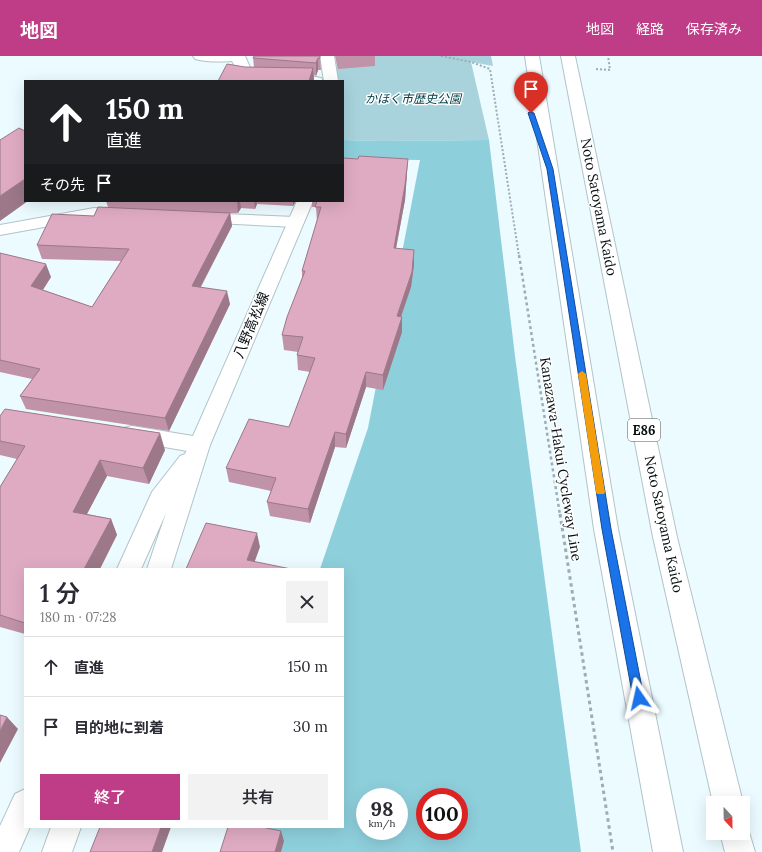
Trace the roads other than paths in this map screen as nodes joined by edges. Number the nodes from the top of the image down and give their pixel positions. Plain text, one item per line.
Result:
1 (200, 56) edge
2 (237, 56) edge
3 (327, 56) edge
4 (517, 56) edge
5 (532, 56) edge
6 (568, 56) edge
7 (302, 80) edge
8 (331, 80) edge
9 (550, 169) junction
10 (305, 202) edge
11 (140, 215) edge
12 (187, 217) edge
13 (295, 222) junction
14 (0, 230) edge
15 (115, 432) edge
16 (199, 447) junction
17 (129, 568) edge
18 (159, 568) edge
19 (726, 796) edge
20 (24, 806) edge
21 (66, 828) edge
22 (737, 840) edge
23 (4, 852) edge
24 (57, 852) edge
25 (668, 852) edge
26 (740, 852) edge

1 - 2 main road
2 - 7 main road
3 - 8 main road
4 - 9 main road
5 - 9 main road
6 - 19 main road, Noto Satoyama Kaido / E86
9 - 25 main road
10 - 13 main road, 八野高松線
11 - 14 main road
12 - 13 main road
13 - 16 main road, 八野高松線
15 - 16 main road
16 - 17 main road, 八野高松線
16 - 18 main road, 八野高松線
20 - 23 main road
21 - 24 main road
22 - 26 main road

